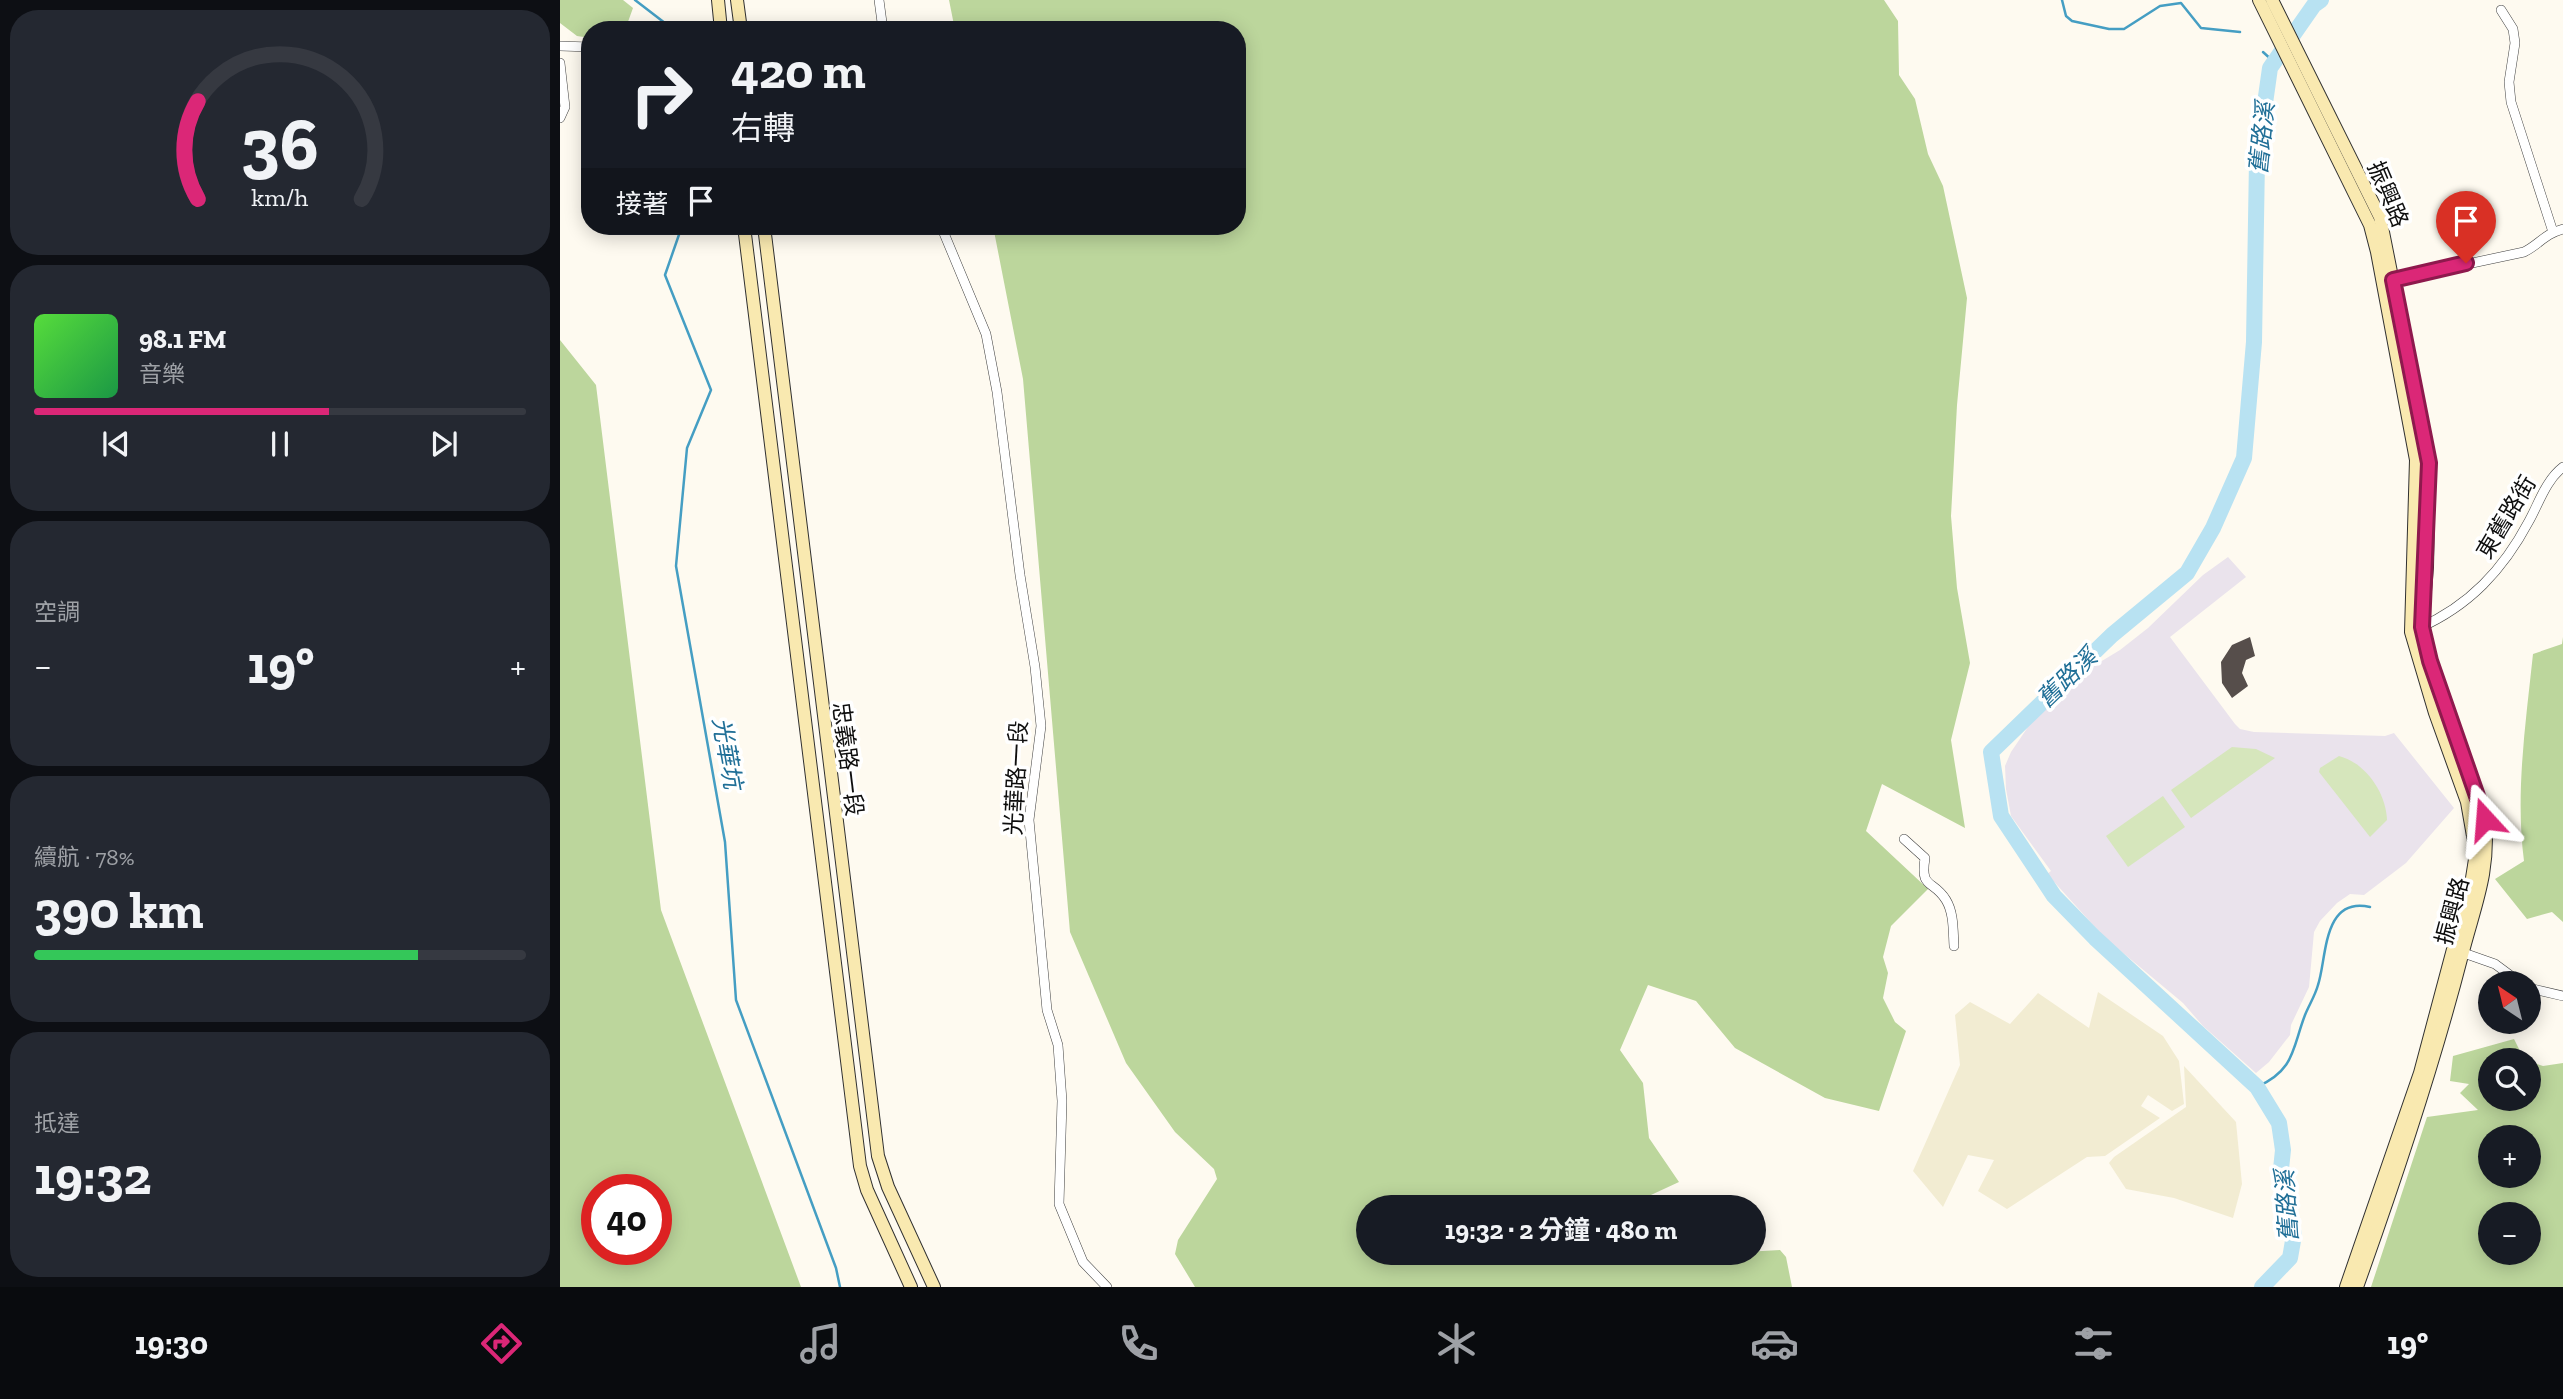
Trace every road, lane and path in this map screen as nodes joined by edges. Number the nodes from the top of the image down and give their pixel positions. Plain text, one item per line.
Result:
1 (718, 0) edge
2 (737, 0) edge
3 (879, 0) edge
4 (2259, 0) edge
5 (2272, 0) edge
6 (2501, 10) dead end
7 (720, 21) edge
8 (740, 21) edge
9 (882, 21) edge
10 (2281, 31) junction
11 (560, 46) edge
12 (581, 47) edge
13 (560, 63) edge
14 (560, 118) edge
15 (2558, 230) edge
16 (745, 235) edge
17 (765, 235) edge
18 (945, 235) edge
19 (2388, 281) junction
20 (785, 365) junction
21 (756, 368) junction
22 (2563, 467) edge
23 (2416, 629) junction
24 (824, 697) junction
25 (797, 700) junction
26 (1904, 839) dead end
27 (1954, 946) dead end
28 (2458, 951) junction
29 (2504, 971) edge
30 (2541, 991) edge
31 (2563, 996) edge
32 (911, 1287) edge
33 (934, 1287) edge
34 (1107, 1287) edge
35 (2346, 1287) edge
36 (2357, 1287) edge

1 - 7 main road
2 - 8 main road
3 - 9 street
4 - 10 main road
5 - 10 main road
6 - 15 street
10 - 19 main road, 振興路
10 - 19 main road, 振興路
11 - 12 street
13 - 14 street
15 - 19 street
16 - 21 main road, 忠義路一段
17 - 20 main road, 忠義路一段
18 - 34 street, 光華路一段
19 - 23 main road, 振興路
20 - 21 main road
20 - 24 main road, 忠義路一段
21 - 25 main road, 忠義路一段
22 - 23 street, 東舊路街
23 - 28 main road, 振興路
24 - 25 main road
24 - 33 main road, 忠義路一段
25 - 32 main road, 忠義路一段
26 - 27 street
28 - 29 street
28 - 35 main road, 振興路
28 - 36 main road, 振興路
30 - 31 street

